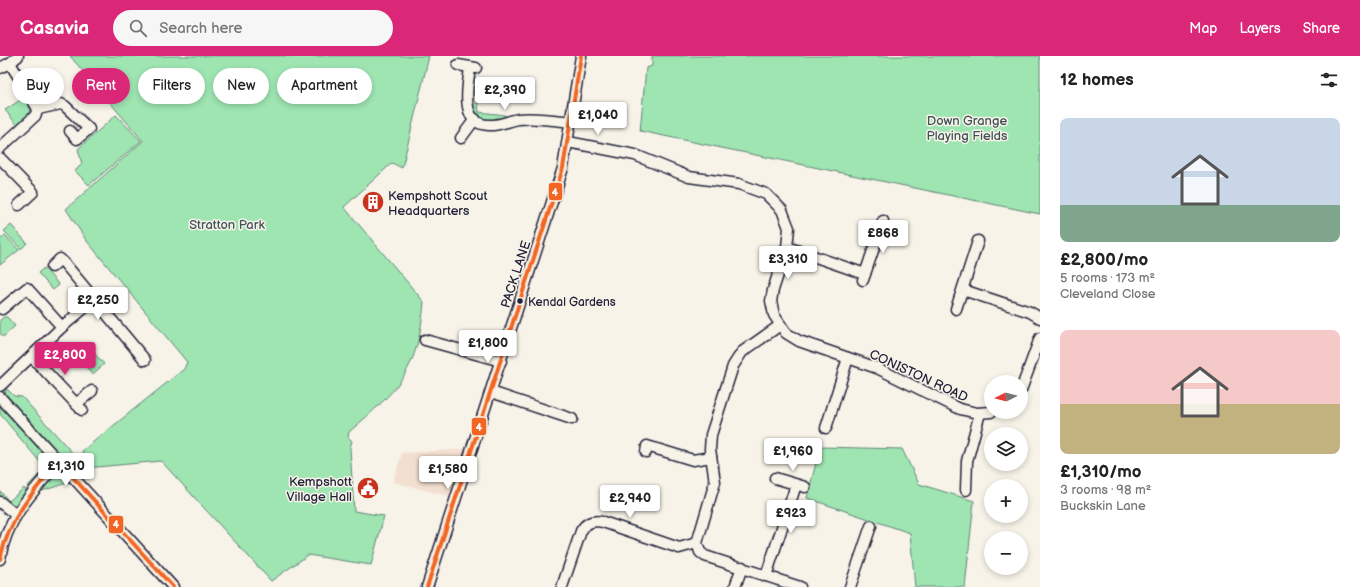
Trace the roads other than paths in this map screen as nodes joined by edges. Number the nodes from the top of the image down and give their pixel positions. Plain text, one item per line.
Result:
1 (18, 56) edge
2 (581, 56) edge
3 (10, 63) junction
4 (458, 65) dead end
5 (0, 68) edge
6 (38, 109) junction
7 (475, 119) junction
8 (571, 122) junction
9 (70, 131) dead end
10 (461, 138) dead end
11 (568, 142) junction
12 (0, 148) edge
13 (0, 158) edge
14 (19, 205) dead end
15 (883, 221) dead end
16 (787, 247) junction
17 (978, 248) dead end
18 (52, 267) dead end
19 (962, 290) junction
20 (95, 299) junction
21 (2, 309) dead end
22 (956, 309) dead end
23 (1040, 318) edge
24 (779, 326) junction
25 (62, 327) junction
26 (1040, 338) edge
27 (425, 340) dead end
28 (32, 357) junction
29 (848, 358) junction
30 (145, 360) dead end
31 (501, 361) junction
32 (1026, 375) edge
33 (0, 386) edge
34 (92, 391) dead end
35 (491, 392) junction
36 (0, 397) edge
37 (984, 413) edge
38 (980, 414) junction
39 (572, 419) dead end
40 (825, 428) dead end
41 (646, 452) dead end
42 (711, 457) junction
43 (59, 462) junction
44 (775, 478) dead end
45 (969, 485) dead end
46 (0, 502) edge
47 (16, 515) junction
48 (871, 526) dead end
49 (697, 543) junction
50 (0, 559) edge
51 (742, 568) junction
52 (766, 576) junction
53 (173, 587) edge
54 (427, 587) edge
55 (562, 587) edge
56 (735, 587) edge
57 (800, 587) edge
58 (850, 587) edge

1 - 3 street
2 - 8 street, PACK LANE
3 - 5 street
3 - 6 street
4 - 7 street
6 - 9 street
6 - 12 street
7 - 8 street
7 - 10 street
8 - 11 street, PACK LANE
11 - 16 street
11 - 31 street, PACK LANE
13 - 14 street
15 - 16 street
16 - 24 street
17 - 19 street
18 - 20 street
19 - 22 street
19 - 23 street
20 - 25 street
20 - 30 street
21 - 25 street
24 - 29 street, CONISTON ROAD
24 - 42 street
25 - 28 street
26 - 32 street
27 - 31 street
28 - 33 street
28 - 34 street
29 - 38 street, CONISTON ROAD
29 - 40 street
31 - 35 street, PACK LANE
35 - 39 street
35 - 54 street, PACK LANE
36 - 43 street
37 - 38 street, CONISTON ROAD
38 - 45 street, CONISTON ROAD
41 - 42 street
42 - 49 street
43 - 47 street
43 - 53 street
44 - 52 street
46 - 47 street
47 - 50 street
48 - 58 street
49 - 51 street
49 - 55 street
51 - 52 street
51 - 56 street
52 - 57 street

